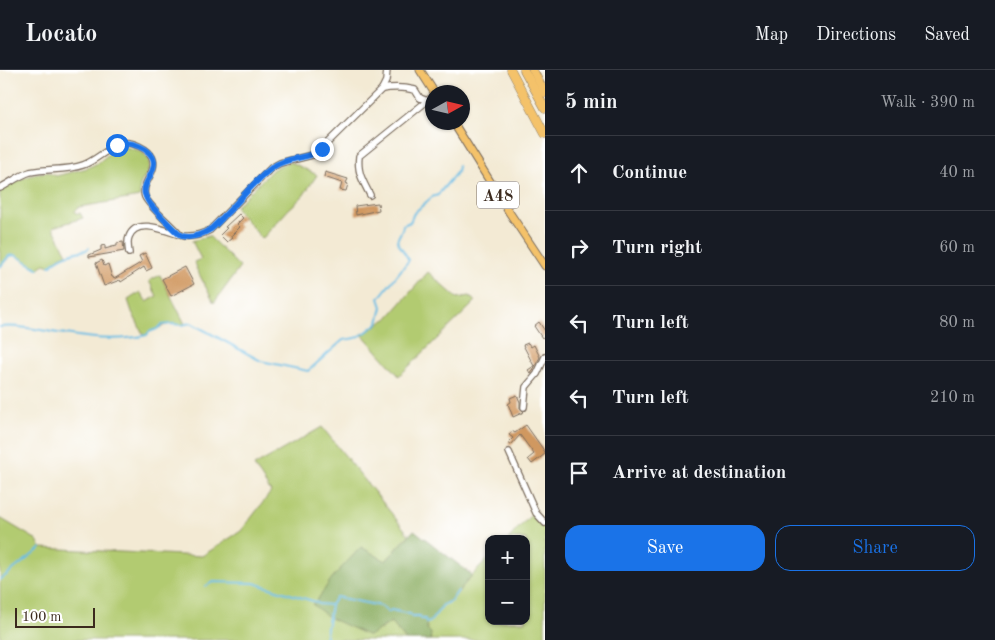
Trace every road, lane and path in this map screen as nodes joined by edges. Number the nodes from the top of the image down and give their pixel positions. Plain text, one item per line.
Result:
1 (387, 70) edge
2 (420, 70) edge
3 (510, 70) edge
4 (524, 70) edge
5 (533, 70) edge
6 (430, 85) edge
7 (382, 89) junction
8 (545, 93) edge
9 (425, 98) edge
10 (425, 103) edge
11 (545, 108) edge
12 (458, 130) edge
13 (545, 134) edge
14 (0, 188) edge
15 (370, 195) dead end
16 (180, 235) junction
17 (128, 252) dead end
18 (545, 266) edge
19 (545, 356) edge
20 (524, 407) dead end
21 (509, 452) dead end
22 (545, 523) edge

1 - 7 lane
2 - 6 main road
3 - 13 highway
4 - 11 highway
5 - 8 highway
7 - 9 lane
7 - 16 lane
10 - 15 lane
12 - 18 main road, A48
14 - 16 lane
16 - 17 lane
19 - 20 lane
21 - 22 lane

